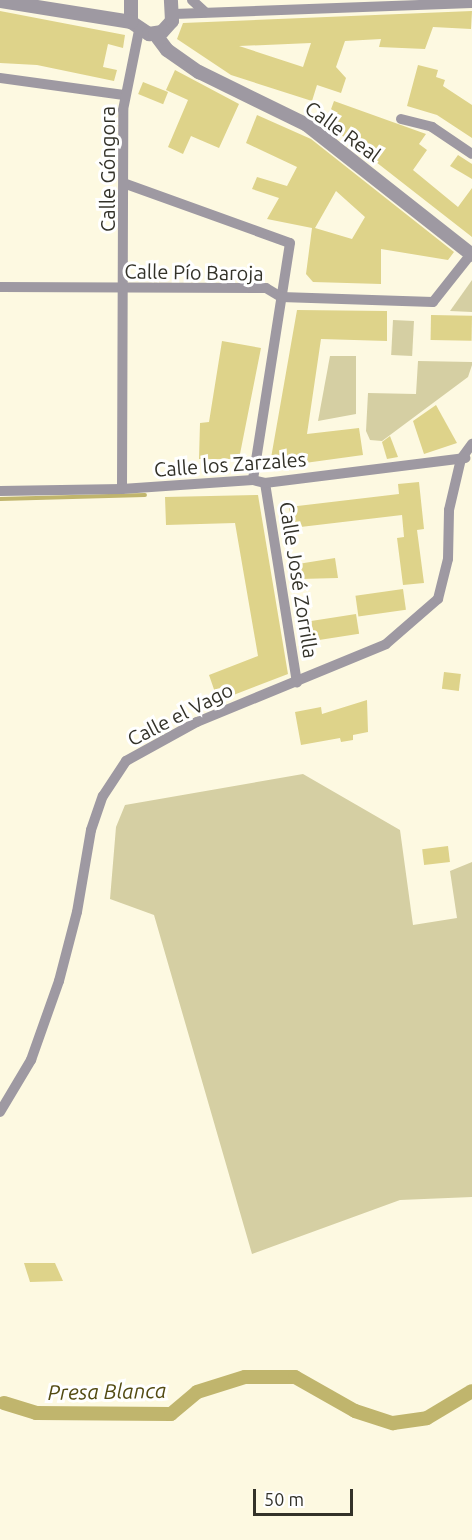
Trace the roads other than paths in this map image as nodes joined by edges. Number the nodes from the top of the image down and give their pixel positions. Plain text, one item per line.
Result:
1 (131, 0) edge
2 (192, 0) edge
3 (0, 1) edge
4 (472, 3) edge
5 (172, 7) edge
6 (205, 12) junction
7 (135, 26) junction
8 (155, 34) junction
9 (0, 78) edge
10 (124, 95) junction
11 (401, 119) dead end
12 (472, 154) edge
13 (126, 184) junction
14 (472, 254) edge
15 (0, 287) edge
16 (124, 288) junction
17 (281, 297) junction
18 (472, 444) edge
19 (466, 457) edge
20 (252, 480) junction
21 (265, 483) junction
22 (122, 489) junction
23 (0, 491) edge
24 (297, 682) junction
25 (0, 1112) edge

1 - 7 street
2 - 6 street
3 - 7 street
4 - 6 street
5 - 6 street
5 - 8 street
7 - 8 street
7 - 10 street, Calle Góngora
8 - 14 street, Calle Real
9 - 10 street
10 - 13 street, Calle Góngora
11 - 12 street
13 - 16 street, Calle Góngora
13 - 17 street
14 - 17 street, Calle Pío Baroja
15 - 16 street, Calle Pío Baroja
16 - 17 street, Calle Pío Baroja
16 - 22 street, Calle Góngora
17 - 20 street
18 - 19 street, Calle el Vago
19 - 21 street, Calle los Zarzales
19 - 24 street, Calle el Vago
20 - 21 street, Calle los Zarzales
20 - 22 street, Calle los Zarzales
21 - 24 street, Calle José Zorrilla
22 - 23 street, Calle los Zarzales
24 - 25 street, Calle el Vago

